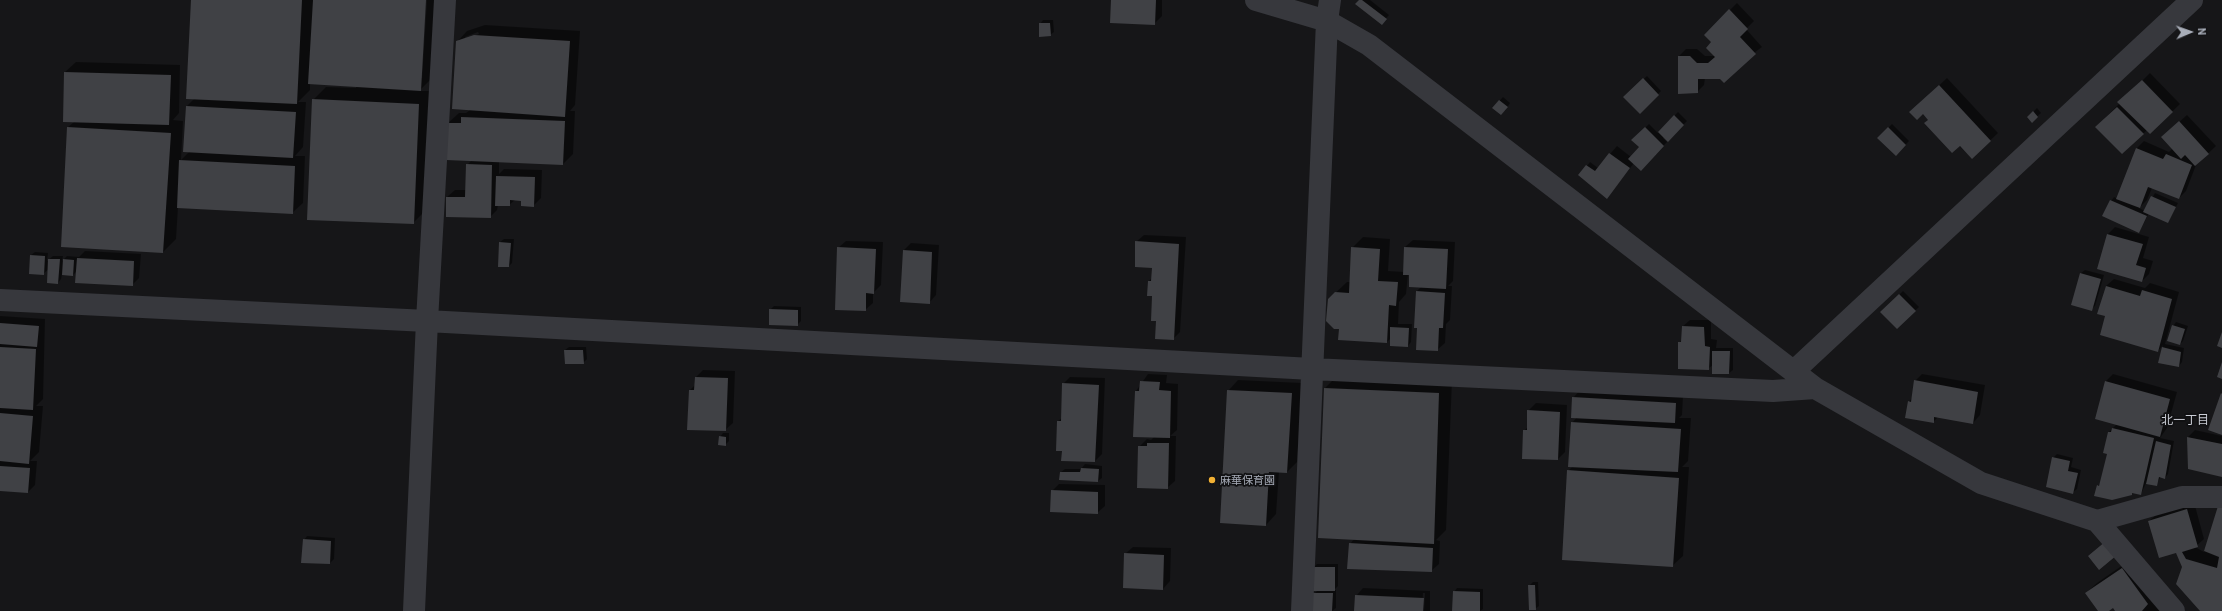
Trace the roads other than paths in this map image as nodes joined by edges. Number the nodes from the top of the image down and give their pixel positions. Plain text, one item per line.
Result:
1 (445, 0) edge
2 (1256, 0) edge
3 (1330, 0) edge
4 (2192, 0) edge
5 (1327, 21) junction
6 (0, 300) edge
7 (427, 321) junction
8 (1312, 369) junction
9 (1794, 371) junction
10 (1815, 388) junction
11 (2222, 497) edge
12 (2097, 521) junction
13 (414, 611) edge
14 (1302, 611) edge
15 (2174, 611) edge

1 - 7 street
2 - 5 street
3 - 5 street
4 - 9 street
5 - 8 street
5 - 9 street
6 - 7 street
7 - 8 street
7 - 13 street
8 - 10 street
8 - 14 street
9 - 10 street
10 - 12 street
11 - 12 street
12 - 15 street

